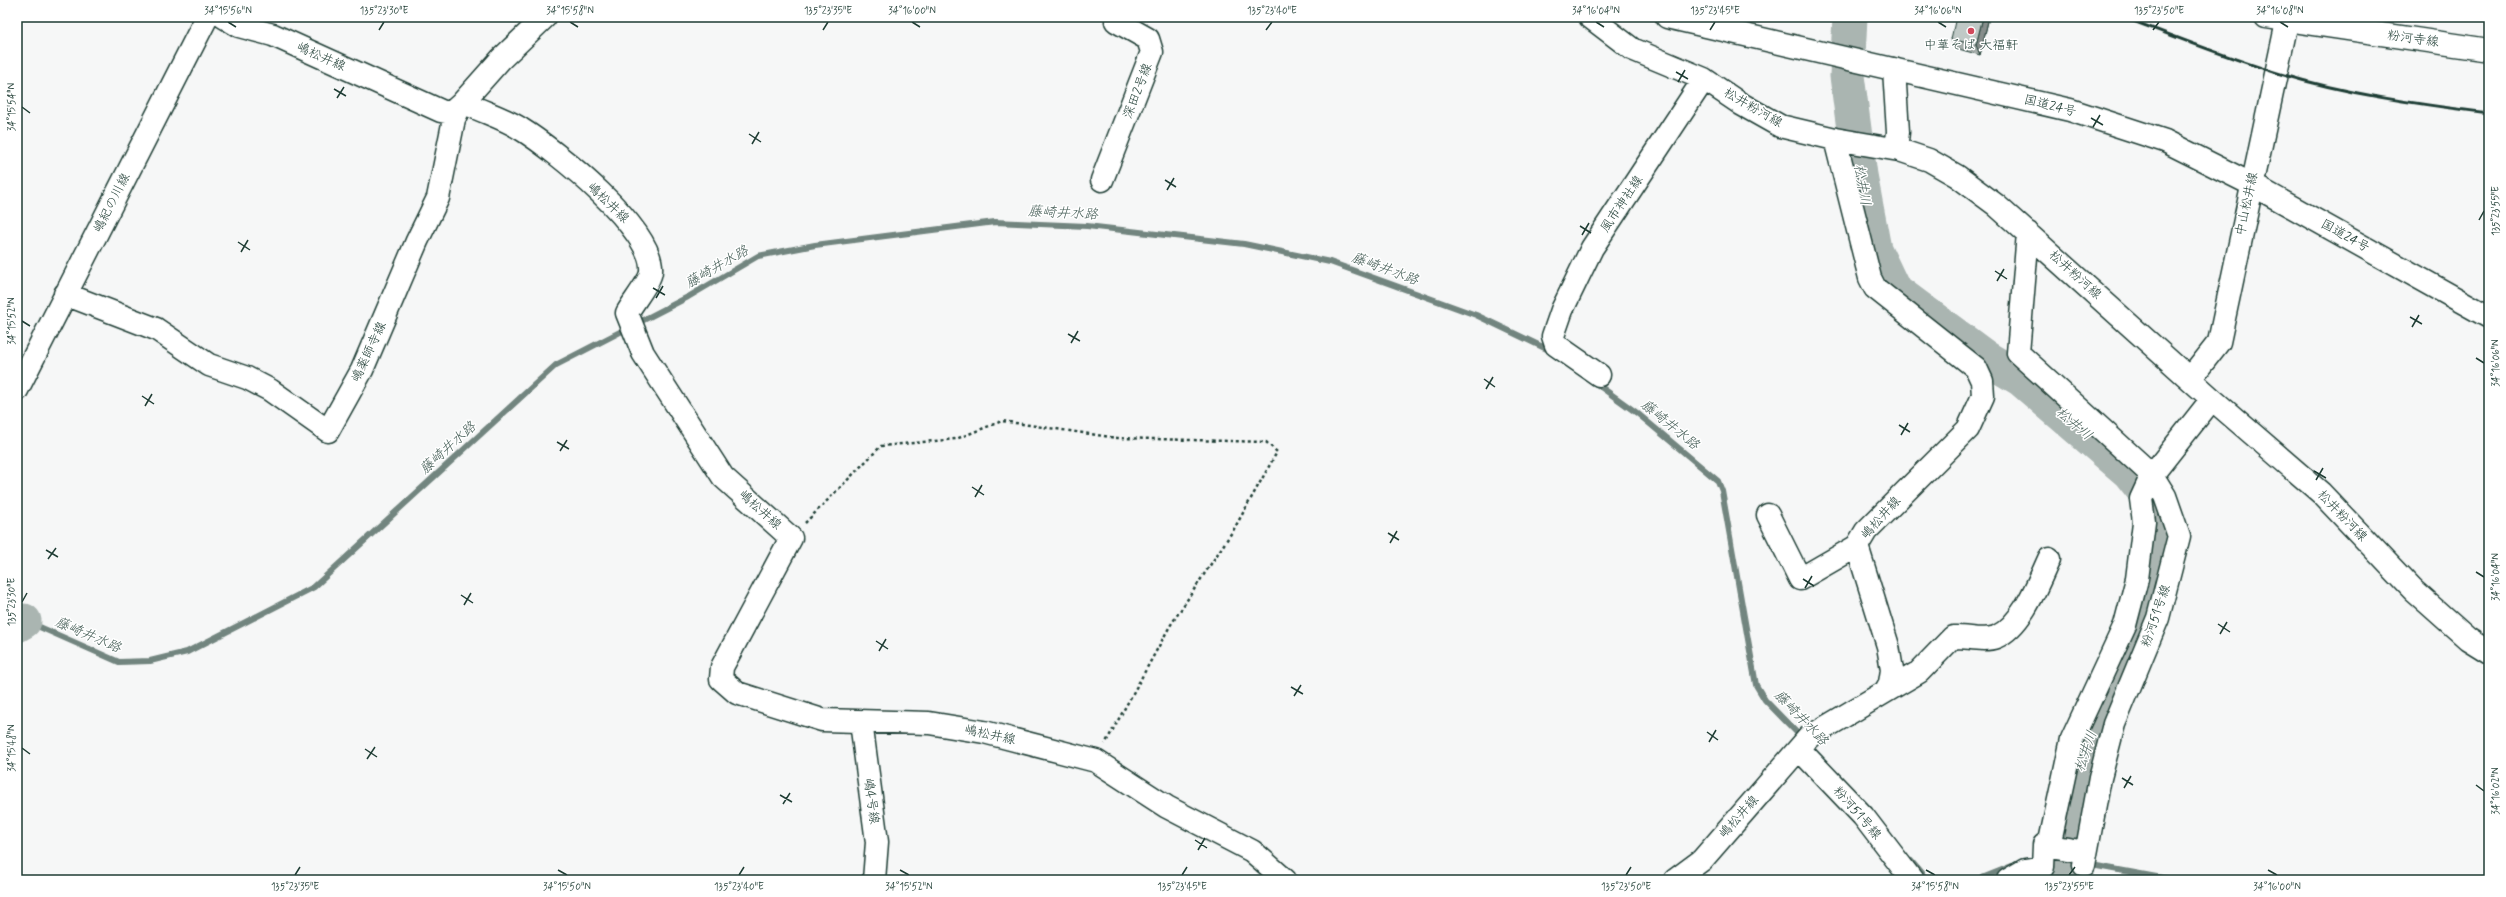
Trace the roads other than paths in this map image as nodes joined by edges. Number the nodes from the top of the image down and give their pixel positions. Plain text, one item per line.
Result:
1 (207, 17) edge
2 (224, 17) edge
3 (546, 17) edge
4 (1117, 17) edge
5 (1590, 17) edge
6 (1666, 17) edge
7 (2266, 17) edge
8 (2300, 21) edge
9 (2489, 50) edge
10 (1888, 68) junction
11 (1704, 79) junction
12 (461, 104) junction
13 (1839, 140) junction
14 (1892, 148) junction
15 (1102, 180) dead end
16 (2251, 184) junction
17 (2028, 233) junction
18 (66, 294) junction
19 (2489, 317) edge
20 (1599, 375) dead end
21 (2190, 379) junction
22 (17, 390) edge
23 (2212, 399) junction
24 (2151, 477) junction
25 (1768, 515) dead end
26 (1857, 546) junction
27 (2049, 559) dead end
28 (2489, 652) edge
29 (1885, 692) junction
30 (860, 722) junction
31 (1803, 744) junction
32 (2047, 846) junction
33 (874, 880) edge
34 (1285, 880) edge
35 (1675, 880) edge
36 (1912, 880) edge
37 (2008, 880) edge

1 - 18 main road, 嶋紀の川線
2 - 12 main road, 嶋松井線
3 - 12 main road, 嶋薬師寺線
4 - 15 main road, 深田2号線
5 - 11 main road, 松井粉河線
6 - 10 main road, 国道24号
7 - 8 main road, 粉河寺線
8 - 9 main road, 粉河寺線
8 - 16 main road, 中山松井線
10 - 14 main road
10 - 16 main road, 国道24号
11 - 13 main road, 松井粉河線
11 - 20 main road, 風市神社線
12 - 18 main road, 嶋薬師寺線
12 - 30 main road, 嶋松井線
13 - 14 main road, 松井粉河線
13 - 26 main road, 嶋松井線
14 - 17 main road, 松井粉河線
16 - 19 main road, 国道24号
16 - 21 main road, 中山松井線
17 - 21 main road, 松井粉河線
17 - 24 main road, 粉河51号線
18 - 22 main road, 嶋紀の川線
21 - 23 main road, 松井粉河線
23 - 24 main road
23 - 28 main road, 松井粉河線
24 - 32 main road
24 - 32 main road, 粉河51号線
25 - 26 main road
26 - 29 main road, 嶋松井線
27 - 29 main road
29 - 31 main road, 嶋松井線
30 - 33 main road, 嶋4号線
30 - 34 main road, 嶋松井線
31 - 35 main road, 嶋松井線
31 - 36 main road, 粉河51号線
32 - 37 main road

